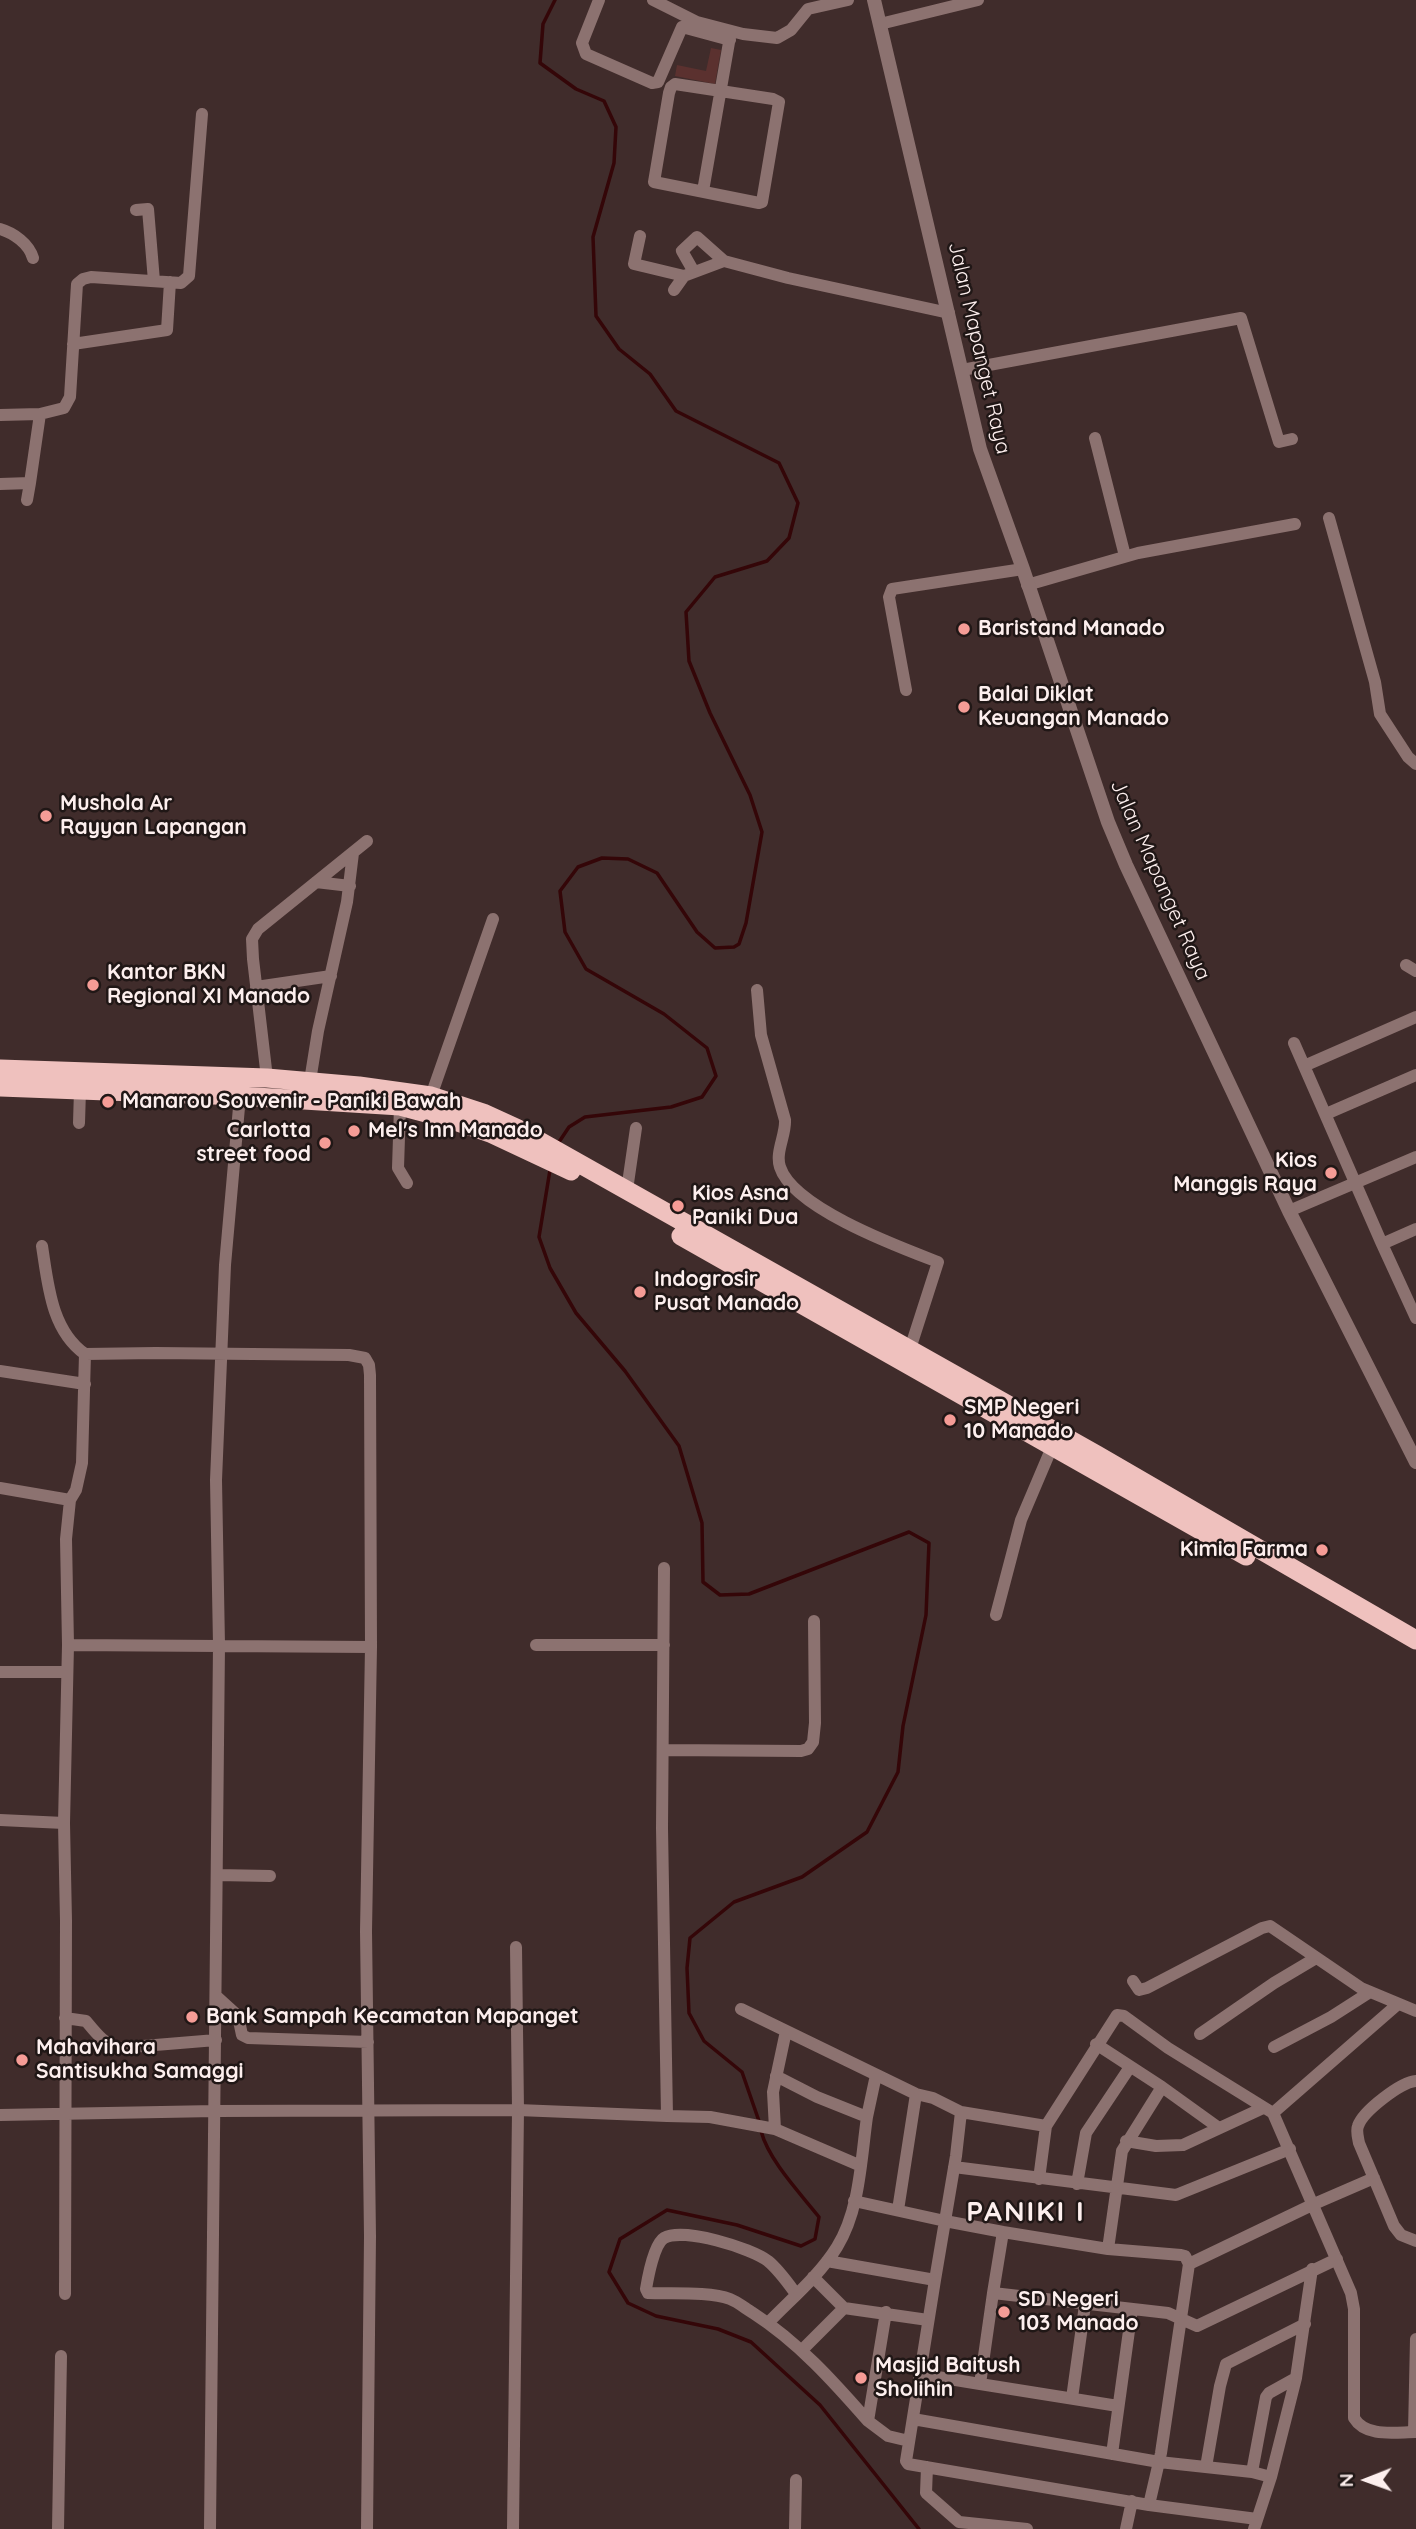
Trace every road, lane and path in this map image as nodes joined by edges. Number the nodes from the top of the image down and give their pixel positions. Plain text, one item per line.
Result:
1 (599, 0) edge
2 (653, 0) edge
3 (848, 0) edge
4 (874, 0) edge
5 (978, 0) edge
6 (684, 22) junction
7 (880, 24) junction
8 (731, 35) junction
9 (720, 91) junction
10 (202, 114) dead end
11 (703, 191) junction
12 (136, 210) dead end
13 (0, 229) edge
14 (640, 236) dead end
15 (33, 258) dead end
16 (724, 261) junction
17 (689, 274) junction
18 (154, 281) junction
19 (170, 282) junction
20 (674, 290) dead end
21 (949, 313) junction
22 (73, 344) junction
23 (962, 370) junction
24 (0, 415) edge
25 (40, 415) junction
26 (1095, 438) dead end
27 (1292, 439) dead end
28 (30, 483) junction
29 (0, 484) edge
30 (27, 500) dead end
31 (1329, 518) dead end
32 (1295, 524) dead end
33 (1125, 556) junction
34 (1023, 569) junction
35 (1027, 585) junction
36 (906, 690) dead end
37 (1416, 764) edge
38 (367, 841) dead end
39 (353, 853) junction
40 (316, 882) junction
41 (350, 886) junction
42 (494, 919) dead end
43 (331, 976) junction
44 (256, 986) junction
45 (757, 990) dead end
46 (1416, 1017) edge
47 (1294, 1043) dead end
48 (1304, 1066) junction
49 (0, 1069) edge
50 (1416, 1075) edge
51 (267, 1078) junction
52 (310, 1081) junction
53 (0, 1087) edge
54 (80, 1090) junction
55 (240, 1096) junction
56 (432, 1096) junction
57 (400, 1106) junction
58 (1326, 1114) junction
59 (79, 1123) dead end
60 (636, 1129) dead end
61 (514, 1137) junction
62 (1416, 1157) edge
63 (568, 1163) junction
64 (407, 1182) dead end
65 (1356, 1183) junction
66 (627, 1190) junction
67 (1289, 1211) junction
68 (1416, 1229) edge
69 (1382, 1244) junction
70 (42, 1246) dead end
71 (732, 1258) junction
72 (1416, 1318) edge
73 (911, 1349) junction
74 (85, 1354) junction
75 (222, 1355) junction
76 (0, 1371) edge
77 (85, 1384) junction
78 (1052, 1447) junction
79 (1416, 1461) edge
80 (0, 1488) edge
81 (70, 1500) junction
82 (664, 1568) dead end
83 (996, 1615) dead end
84 (814, 1620) dead end
85 (1416, 1640) edge
86 (68, 1645) junction
87 (219, 1645) junction
88 (536, 1645) dead end
89 (664, 1645) junction
90 (371, 1647) junction
91 (1416, 1655) edge
92 (0, 1672) edge
93 (66, 1672) junction
94 (664, 1750) junction
95 (0, 1820) edge
96 (64, 1824) junction
97 (216, 1875) junction
98 (270, 1876) dead end
99 (516, 1947) dead end
100 (1316, 1958) junction
101 (1133, 1981) dead end
102 (1370, 1992) junction
103 (216, 1996) junction
104 (1398, 2004) junction
105 (741, 2009) dead end
106 (1416, 2011) edge
107 (65, 2018) junction
108 (786, 2031) junction
109 (1200, 2034) dead end
110 (216, 2040) junction
111 (368, 2042) junction
112 (1096, 2044) junction
113 (1274, 2047) dead end
114 (1130, 2067) junction
115 (876, 2075) junction
116 (776, 2076) junction
117 (1416, 2081) edge
118 (1163, 2087) junction
119 (916, 2094) junction
120 (519, 2110) junction
121 (215, 2111) junction
122 (1268, 2111) junction
123 (369, 2112) junction
124 (961, 2112) junction
125 (0, 2115) edge
126 (64, 2115) junction
127 (667, 2116) junction
128 (867, 2117) junction
129 (1046, 2126) junction
130 (1219, 2128) junction
131 (775, 2129) junction
132 (1126, 2141) junction
133 (1290, 2149) junction
134 (861, 2166) junction
135 (954, 2168) junction
136 (1374, 2178) junction
137 (1039, 2179) junction
138 (1077, 2184) junction
139 (1116, 2188) junction
140 (854, 2201) junction
141 (1314, 2204) junction
142 (898, 2210) junction
143 (945, 2221) junction
144 (1003, 2232) junction
145 (1416, 2241) edge
146 (1108, 2249) junction
147 (1337, 2259) junction
148 (827, 2260) junction
149 (1189, 2264) junction
150 (1312, 2269) junction
151 (813, 2277) junction
152 (935, 2280) junction
153 (993, 2293) junction
154 (65, 2294) dead end
155 (796, 2294) junction
156 (1085, 2305) junction
157 (844, 2308) junction
158 (1132, 2309) junction
159 (886, 2312) junction
160 (1181, 2317) junction
161 (929, 2320) junction
162 (768, 2323) junction
163 (1305, 2324) junction
164 (1416, 2339) edge
165 (802, 2350) junction
166 (61, 2356) dead end
167 (919, 2374) junction
168 (1296, 2378) junction
169 (980, 2384) junction
170 (1072, 2398) junction
171 (1118, 2406) junction
172 (913, 2419) junction
173 (868, 2421) junction
174 (1415, 2432) edge
175 (909, 2441) junction
176 (1112, 2454) junction
177 (1159, 2462) junction
178 (927, 2467) junction
179 (1206, 2467) junction
180 (1252, 2472) junction
181 (1271, 2477) junction
182 (796, 2480) dead end
183 (1132, 2501) junction
184 (1149, 2505) junction
185 (1255, 2524) edge
186 (58, 2529) edge
187 (210, 2529) edge
188 (367, 2529) edge
189 (513, 2529) edge
190 (795, 2529) edge
191 (1027, 2529) edge
192 (1126, 2529) edge

1 - 6 street
2 - 6 street
3 - 8 street
4 - 7 street, Jalan Mapanget Raya
5 - 7 street
6 - 8 street
7 - 21 street, Jalan Mapanget Raya
8 - 9 street
9 - 11 street
9 - 11 street
9 - 11 street
10 - 19 street
12 - 18 street
13 - 15 street
14 - 17 street
16 - 17 street
16 - 17 street
16 - 21 street
17 - 20 street
18 - 19 street
18 - 22 street
19 - 22 street
21 - 23 street, Jalan Mapanget Raya
22 - 25 street
23 - 27 street
23 - 34 street, Jalan Mapanget Raya
24 - 25 street
25 - 28 street
26 - 33 street
28 - 29 street
28 - 30 street
31 - 37 street
32 - 33 street
33 - 35 street
34 - 35 street, Jalan Mapanget Raya
34 - 36 street
35 - 67 street, Jalan Mapanget Raya
38 - 39 street
39 - 40 street
39 - 41 street
40 - 41 street
40 - 44 street
41 - 43 street
42 - 56 street
43 - 44 street
43 - 52 street
44 - 51 street
45 - 73 street
46 - 48 street
47 - 48 street
48 - 58 street
49 - 51 highway
50 - 58 street
51 - 52 highway
52 - 56 highway
53 - 54 highway
54 - 55 highway
54 - 59 street
55 - 57 highway
55 - 75 street
56 - 61 highway
57 - 61 highway
57 - 64 street
58 - 65 street
60 - 66 street
61 - 63 highway
62 - 65 street
63 - 66 highway
63 - 71 highway
65 - 67 street
65 - 69 street
66 - 71 highway
67 - 79 street, Jalan Mapanget Raya
68 - 69 street
69 - 72 street
70 - 74 street
71 - 73 highway
71 - 78 highway
73 - 85 highway
74 - 75 street
74 - 77 street
75 - 87 street
75 - 90 street
76 - 77 street
77 - 81 street
78 - 83 street
78 - 91 highway
80 - 81 street
81 - 86 street
82 - 89 street
84 - 94 street
86 - 87 street
86 - 93 street
87 - 90 street
87 - 97 street
88 - 89 street
89 - 94 street
90 - 111 street
92 - 93 street
93 - 96 street
94 - 127 street
95 - 96 street
96 - 107 street
97 - 98 street
97 - 103 street
99 - 120 street
100 - 101 street
100 - 102 street
100 - 109 street
102 - 104 street
102 - 113 street
103 - 110 street
103 - 111 street
104 - 106 street
104 - 122 street
105 - 108 street
107 - 110 street
107 - 126 street
108 - 115 street
108 - 116 street
110 - 121 street
111 - 123 street
112 - 114 street
112 - 122 street
112 - 129 street
114 - 118 street
114 - 138 street
115 - 119 street
115 - 128 street
116 - 128 street
116 - 131 street
117 - 136 street
118 - 130 street
118 - 132 street
119 - 124 street
119 - 142 street
120 - 123 street
120 - 127 street
120 - 189 street
121 - 123 street
121 - 126 street
121 - 187 street
122 - 130 street
122 - 133 street
123 - 188 street
124 - 129 street
124 - 135 street
125 - 126 street
126 - 154 street
127 - 131 street
128 - 134 street
129 - 137 street
130 - 132 street
131 - 134 street
132 - 139 street
133 - 139 street
133 - 141 street
134 - 140 street
135 - 137 street
135 - 143 street
136 - 141 street
136 - 145 street
137 - 138 street
138 - 139 street
139 - 146 street
140 - 142 street
140 - 148 street
141 - 147 street
141 - 149 street
142 - 143 street
143 - 144 street
143 - 152 street
144 - 146 street
144 - 153 street
146 - 149 street
147 - 150 street
147 - 174 street
148 - 151 street
148 - 152 street
149 - 160 street
150 - 160 street
150 - 163 street
151 - 155 street
151 - 157 street
152 - 161 street
153 - 156 street
153 - 169 street
155 - 162 street
155 - 162 street
156 - 158 street
156 - 170 street
157 - 159 street
157 - 165 street
158 - 160 street
158 - 171 street
159 - 161 street
159 - 173 street
160 - 177 street
161 - 167 street
162 - 165 street
163 - 168 street
163 - 179 street
164 - 174 street
165 - 173 street
166 - 186 street
167 - 169 street
167 - 172 street
168 - 180 street
168 - 181 street
169 - 170 street
170 - 171 street
171 - 176 street
172 - 175 street
172 - 176 street
173 - 175 street
175 - 178 street
176 - 177 street
177 - 179 street
177 - 184 street
178 - 183 street
178 - 191 street
179 - 180 street
180 - 181 street
181 - 185 street
182 - 190 street
183 - 184 street
183 - 192 street
184 - 185 street

